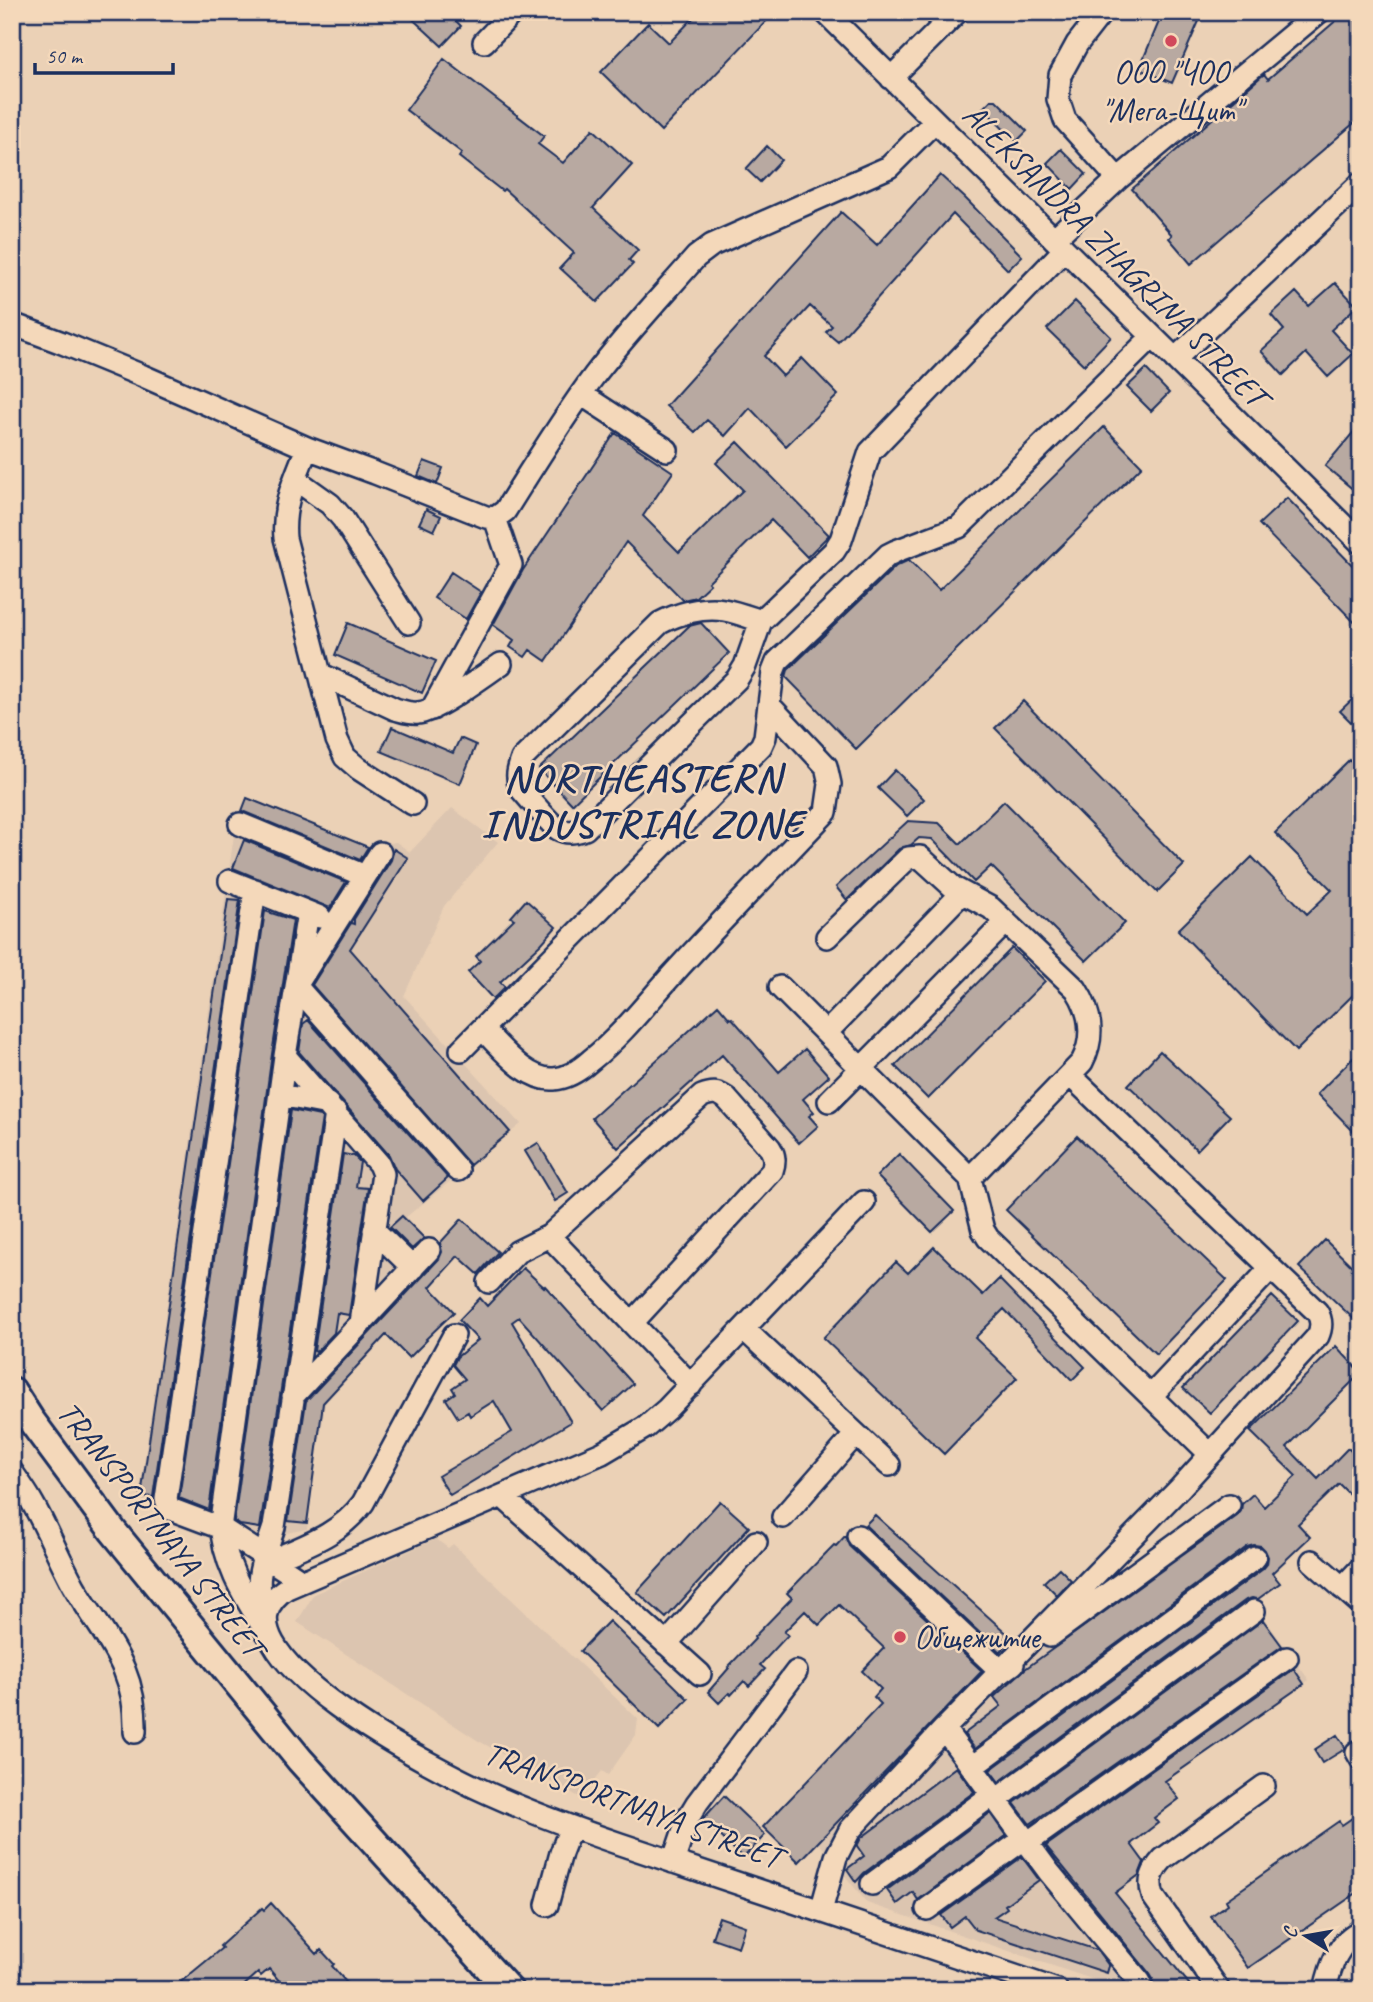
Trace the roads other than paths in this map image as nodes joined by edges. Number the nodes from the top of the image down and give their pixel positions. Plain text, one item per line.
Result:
1 (513, 12) edge
2 (825, 12) edge
3 (957, 12) edge
4 (1102, 12) edge
5 (1319, 12) edge
6 (484, 42) dead end
7 (891, 78) junction
8 (936, 121) junction
9 (1118, 178) junction
10 (1361, 183) edge
11 (1059, 244) junction
12 (12, 324) edge
13 (1152, 337) junction
14 (1175, 359) junction
15 (581, 394) junction
16 (307, 448) junction
17 (667, 450) dead end
18 (295, 480) junction
19 (495, 518) junction
20 (1361, 543) edge
21 (761, 621) junction
22 (409, 623) dead end
23 (501, 664) dead end
24 (320, 674) junction
25 (769, 705) junction
26 (432, 709) junction
27 (413, 804) dead end
28 (240, 824) dead end
29 (380, 853) dead end
30 (365, 876) junction
31 (230, 881) dead end
32 (255, 890) junction
33 (962, 893) junction
34 (307, 912) junction
35 (1006, 922) junction
36 (335, 924) junction
37 (827, 937) dead end
38 (296, 986) junction
39 (780, 987) dead end
40 (312, 1004) junction
41 (290, 1023) junction
42 (482, 1029) junction
43 (826, 1033) junction
44 (461, 1050) dead end
45 (285, 1056) junction
46 (861, 1068) junction
47 (1070, 1075) junction
48 (280, 1095) junction
49 (829, 1101) dead end
50 (332, 1108) junction
51 (458, 1170) dead end
52 (970, 1178) junction
53 (864, 1202) dead end
54 (374, 1230) junction
55 (549, 1236) junction
56 (429, 1250) dead end
57 (413, 1268) junction
58 (1271, 1268) junction
59 (489, 1282) dead end
60 (361, 1323) junction
61 (632, 1323) junction
62 (744, 1329) junction
63 (454, 1335) dead end
64 (691, 1385) junction
65 (12, 1391) edge
66 (293, 1396) junction
67 (1151, 1396) junction
68 (856, 1434) junction
69 (1210, 1454) junction
70 (889, 1465) dead end
71 (12, 1472) edge
72 (502, 1496) junction
73 (1229, 1505) dead end
74 (783, 1517) dead end
75 (221, 1528) junction
76 (858, 1536) dead end
77 (756, 1542) dead end
78 (267, 1558) junction
79 (1255, 1558) dead end
80 (1312, 1561) dead end
81 (1361, 1568) edge
82 (302, 1581) junction
83 (1342, 1588) junction
84 (1361, 1604) edge
85 (1254, 1611) dead end
86 (268, 1633) junction
87 (666, 1643) junction
88 (1287, 1658) dead end
89 (796, 1672) dead end
90 (1002, 1672) junction
91 (700, 1674) dead end
92 (944, 1729) junction
93 (135, 1732) dead end
94 (972, 1767) junction
95 (1264, 1786) dead end
96 (994, 1798) junction
97 (571, 1827) junction
98 (1026, 1841) junction
99 (673, 1862) junction
100 (872, 1884) dead end
101 (547, 1905) dead end
102 (927, 1909) dead end
103 (821, 1911) junction
104 (1361, 1931) edge
105 (1140, 1982) dead end
106 (509, 1990) edge
107 (1058, 1990) edge
108 (1219, 1990) edge
109 (1325, 1990) edge

1 - 6 street
2 - 7 street, ALEKSANDRA ZHAGRINA STREET
3 - 7 street
4 - 9 street
5 - 9 street
7 - 8 street, ALEKSANDRA ZHAGRINA STREET
8 - 11 street, ALEKSANDRA ZHAGRINA STREET
8 - 15 street
9 - 11 street
10 - 14 street
11 - 13 street, ALEKSANDRA ZHAGRINA STREET
11 - 21 street
12 - 16 street
13 - 14 street, ALEKSANDRA ZHAGRINA STREET
13 - 25 street
14 - 20 street, ALEKSANDRA ZHAGRINA STREET
15 - 17 street
15 - 19 street
16 - 18 street
16 - 19 street
18 - 22 street
18 - 24 street
19 - 26 street
21 - 21 street
23 - 26 street
24 - 26 street
24 - 27 street
25 - 42 street
25 - 42 street
28 - 30 street
29 - 30 street
30 - 36 street
31 - 32 street
32 - 34 street
32 - 75 street
33 - 35 street
33 - 37 street
33 - 43 street
34 - 36 street
34 - 38 street
35 - 46 street
35 - 47 street
36 - 38 street
38 - 40 street
38 - 41 street
39 - 43 street
40 - 41 street
40 - 51 street
41 - 45 street
42 - 44 street
43 - 46 street
45 - 48 street
45 - 50 street
46 - 49 street
46 - 52 street
47 - 52 street
47 - 58 street
48 - 50 street
48 - 75 street
50 - 54 street
50 - 66 street
52 - 67 street
53 - 62 street, TRANSPORTNAYA STREET
54 - 57 street
54 - 60 street
55 - 59 street
55 - 61 street
55 - 61 street
56 - 57 street
57 - 60 street
58 - 67 street
58 - 69 street
60 - 66 street
61 - 64 street
62 - 64 street, TRANSPORTNAYA STREET
62 - 68 street
63 - 78 street
64 - 72 street, TRANSPORTNAYA STREET
65 - 106 main road, TRANSPORTNAYA STREET
66 - 78 street
67 - 69 street
68 - 70 street
68 - 74 street
69 - 90 street
71 - 93 street
72 - 82 street, TRANSPORTNAYA STREET
72 - 87 street
73 - 90 street
75 - 78 street
75 - 86 street
76 - 90 street
77 - 87 street
78 - 82 street
78 - 86 street
79 - 94 street
80 - 83 street
81 - 83 street
82 - 86 street, TRANSPORTNAYA STREET
83 - 84 street
85 - 96 street
86 - 97 street, TRANSPORTNAYA STREET
87 - 91 street
88 - 98 street
89 - 99 street
90 - 92 street
92 - 94 street
92 - 103 street
94 - 96 street
95 - 108 street
96 - 98 street
96 - 100 street
97 - 99 street, TRANSPORTNAYA STREET
97 - 101 street
98 - 102 street
98 - 105 street
99 - 103 street, TRANSPORTNAYA STREET
103 - 107 street, TRANSPORTNAYA STREET
104 - 109 street

